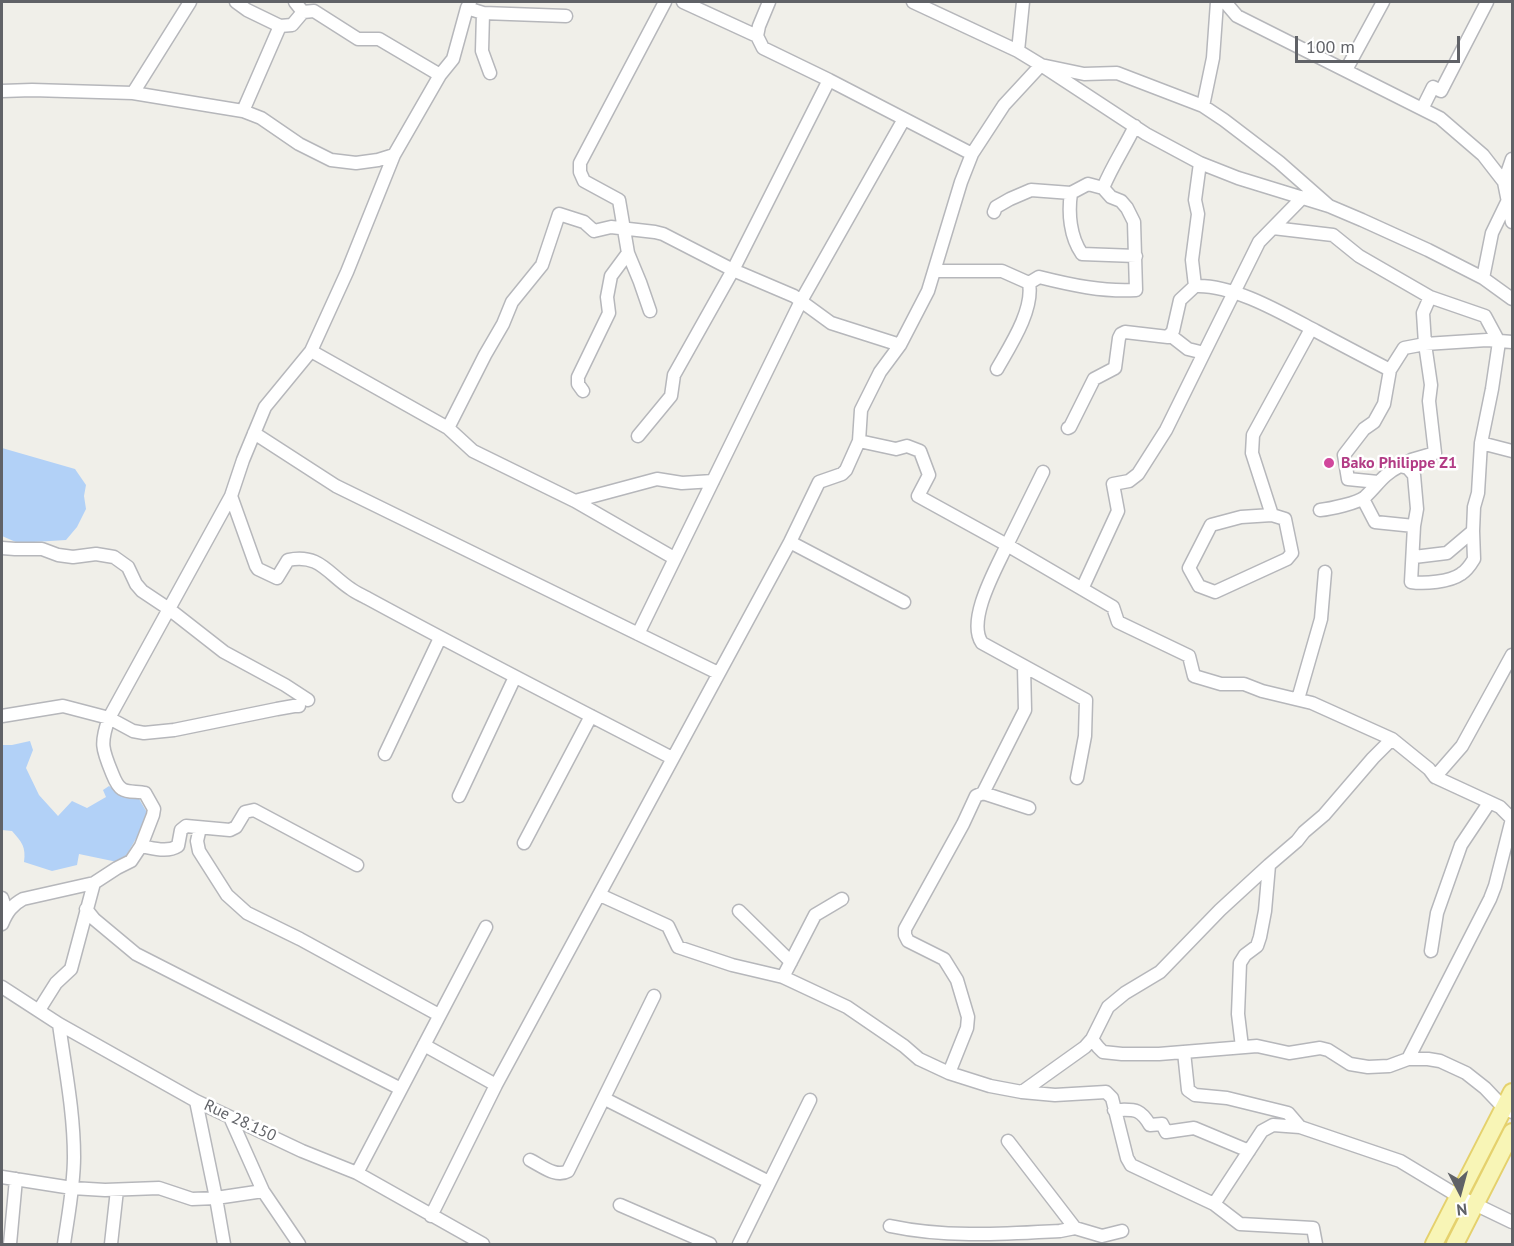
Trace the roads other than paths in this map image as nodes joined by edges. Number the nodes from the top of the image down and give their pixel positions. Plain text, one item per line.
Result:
1 (190, 2) edge
2 (236, 2) edge
3 (295, 2) edge
4 (665, 2) edge
5 (683, 2) edge
6 (769, 2) edge
7 (913, 2) edge
8 (1023, 2) edge
9 (1217, 2) edge
10 (1225, 2) edge
11 (1383, 2) edge
12 (1487, 2) edge
13 (468, 5) edge
14 (303, 12) junction
15 (483, 13) junction
16 (566, 16) dead end
17 (280, 26) junction
18 (757, 36) junction
19 (1018, 51) junction
20 (1041, 65) junction
21 (1346, 70) junction
22 (490, 73) dead end
23 (440, 75) junction
24 (829, 80) junction
25 (2, 91) edge
26 (133, 93) junction
27 (1203, 106) junction
28 (1422, 109) junction
29 (243, 111) junction
30 (904, 119) junction
31 (1135, 126) junction
32 (972, 154) junction
33 (393, 155) junction
34 (1512, 159) edge
35 (1200, 163) junction
36 (1508, 184) edge
37 (1103, 188) junction
38 (1071, 193) junction
39 (1303, 197) junction
40 (1508, 201) junction
41 (1329, 206) junction
42 (994, 212) dead end
43 (1512, 222) edge
44 (1272, 228) junction
45 (625, 230) junction
46 (628, 253) junction
47 (1136, 256) junction
48 (733, 270) junction
49 (934, 271) junction
50 (1483, 278) junction
51 (1029, 283) junction
52 (1195, 286) junction
53 (1234, 292) junction
54 (1430, 297) junction
55 (1512, 299) edge
56 (801, 301) junction
57 (650, 311) dead end
58 (1311, 328) junction
59 (1170, 335) junction
60 (1499, 342) junction
61 (1512, 342) edge
62 (1425, 344) junction
63 (900, 345) junction
64 (311, 351) junction
65 (1204, 353) junction
66 (997, 369) dead end
67 (1390, 370) junction
68 (582, 391) dead end
69 (448, 428) junction
70 (1068, 428) dead end
71 (254, 433) junction
72 (638, 436) dead end
73 (859, 441) junction
74 (1481, 443) junction
75 (1512, 451) edge
76 (1408, 468) junction
77 (1043, 472) dead end
78 (713, 481) junction
79 (1378, 482) junction
80 (231, 496) junction
81 (1364, 499) junction
82 (575, 501) junction
83 (1320, 510) dead end
84 (1272, 515) junction
85 (1414, 526) junction
86 (1473, 531) junction
87 (790, 542) junction
88 (1007, 545) junction
89 (2, 548) edge
90 (1414, 557) junction
91 (674, 558) junction
92 (1325, 572) dead end
93 (1082, 589) junction
94 (904, 602) dead end
95 (169, 609) junction
96 (638, 634) junction
97 (440, 638) junction
98 (1512, 655) edge
99 (1024, 667) junction
100 (718, 673) junction
101 (515, 677) junction
102 (1298, 699) junction
103 (2, 716) edge
104 (591, 716) junction
105 (109, 718) junction
106 (1392, 739) junction
107 (386, 754) dead end
108 (672, 758) junction
109 (1435, 777) junction
110 (1077, 778) dead end
111 (983, 793) junction
112 (459, 796) dead end
113 (1489, 803) junction
114 (1029, 808) dead end
115 (1512, 819) edge
116 (200, 828) junction
117 (525, 843) dead end
118 (141, 846) junction
119 (357, 865) dead end
120 (1269, 865) junction
121 (94, 883) junction
122 (600, 895) junction
123 (2, 898) edge
124 (842, 899) dead end
125 (86, 909) junction
126 (739, 911) dead end
127 (4, 918) edge
128 (486, 927) dead end
129 (1431, 951) dead end
130 (791, 962) junction
131 (783, 977) junction
132 (2, 987) edge
133 (654, 996) dead end
134 (39, 1010) junction
135 (440, 1016) junction
136 (59, 1024) junction
137 (1092, 1039) junction
138 (424, 1045) junction
139 (1242, 1047) junction
140 (1184, 1052) junction
141 (1408, 1059) junction
142 (949, 1073) junction
143 (496, 1085) junction
144 (401, 1089) junction
145 (1022, 1092) junction
146 (1512, 1092) edge
147 (605, 1099) junction
148 (810, 1100) dead end
149 (196, 1101) junction
150 (1114, 1110) junction
151 (1508, 1110) edge
152 (230, 1117) junction
153 (1300, 1127) junction
154 (1512, 1132) edge
155 (1008, 1141) dead end
156 (1249, 1151) junction
157 (530, 1160) dead end
158 (357, 1173) junction
159 (2, 1177) edge
160 (16, 1179) junction
161 (770, 1182) junction
162 (72, 1188) junction
163 (117, 1190) junction
164 (263, 1191) junction
165 (1458, 1196) junction
166 (216, 1198) junction
167 (1214, 1204) junction
168 (1477, 1204) junction
169 (620, 1205) dead end
170 (431, 1216) junction
171 (1512, 1222) edge
172 (890, 1226) dead end
173 (1075, 1228) junction
174 (1122, 1231) dead end
175 (1019, 1239) edge
176 (10, 1245) edge
177 (64, 1245) edge
178 (111, 1245) edge
179 (224, 1245) edge
180 (299, 1245) edge
181 (483, 1245) edge
182 (710, 1245) edge
183 (739, 1245) edge
184 (1316, 1245) edge
185 (1434, 1245) edge
186 (1455, 1245) edge

1 - 26 street
2 - 17 street
3 - 14 street
4 - 45 street
5 - 18 street
6 - 18 street
7 - 19 street
8 - 19 street
9 - 27 street
10 - 21 street
11 - 21 street
12 - 28 street
13 - 15 street
13 - 23 street
14 - 17 street
14 - 23 street
15 - 16 street
15 - 22 street
17 - 29 street
18 - 24 street
19 - 20 street
20 - 27 street
20 - 31 street
20 - 32 street
21 - 28 street
23 - 33 street
24 - 30 street
24 - 48 street
25 - 26 street
26 - 29 street
27 - 41 street
28 - 36 street
29 - 33 street
30 - 32 street
30 - 56 street
31 - 35 street
31 - 37 street
32 - 49 street
33 - 64 street
34 - 36 street
35 - 39 street
35 - 52 street
36 - 40 street
37 - 38 street
37 - 47 street
38 - 42 street
38 - 47 street
39 - 41 street
39 - 44 street
40 - 43 street
40 - 50 street
41 - 50 street
44 - 53 street
44 - 54 street
45 - 46 street
45 - 48 street
45 - 69 street
46 - 57 street
46 - 68 street
47 - 51 street
48 - 56 street
48 - 72 street
49 - 51 street
49 - 63 street
50 - 55 street
51 - 66 street
52 - 53 street
52 - 59 street
53 - 58 street
53 - 65 street
54 - 60 street
54 - 62 street
56 - 63 street
56 - 78 street
58 - 67 street
58 - 84 street
59 - 65 street
59 - 70 street
60 - 61 street
60 - 62 street
60 - 74 street
62 - 67 street
62 - 76 street
63 - 73 street
64 - 69 street
64 - 71 street
65 - 93 street
67 - 79 street
69 - 82 street
71 - 80 street
71 - 96 street
73 - 87 street
73 - 88 street
74 - 75 street
74 - 86 street
76 - 79 street
76 - 85 street
77 - 88 street
78 - 82 street
78 - 91 street
79 - 81 street
80 - 95 street
80 - 97 street
81 - 83 street
81 - 85 street
82 - 91 street
84 - 84 street
85 - 90 street
86 - 90 street
86 - 90 street
87 - 94 street
87 - 100 street
88 - 93 street
88 - 99 street
89 - 95 street
91 - 96 street
92 - 102 street
93 - 102 street
95 - 105 street
95 - 105 street
96 - 100 street
97 - 101 street
97 - 107 street
98 - 109 street
99 - 110 street
99 - 111 street
100 - 108 street
101 - 104 street
101 - 112 street
102 - 106 street
103 - 105 street
104 - 108 street
104 - 117 street
105 - 118 street
106 - 109 street
106 - 120 street
108 - 122 street
109 - 113 street
111 - 114 street
111 - 142 street
113 - 115 street
113 - 129 street
115 - 141 street
116 - 118 street
116 - 119 street
116 - 135 street
118 - 121 street
120 - 137 street
120 - 139 street
121 - 125 street
121 - 127 street
122 - 131 street
122 - 143 street
123 - 127 street
124 - 130 street
125 - 134 street
125 - 144 street
126 - 130 street
128 - 135 street
130 - 131 street
131 - 142 street
132 - 134 street, Rue 28.150
133 - 147 street
134 - 136 street, Rue 28.150
135 - 138 street
136 - 149 street, Rue 28.150
136 - 162 street
137 - 140 street
137 - 145 street
138 - 143 street
138 - 144 street
139 - 140 street
139 - 141 street
140 - 153 street
141 - 151 street
142 - 145 street
143 - 170 street
144 - 158 street
145 - 150 street
146 - 151 main road
147 - 157 street
147 - 161 street
148 - 161 street
149 - 152 street, Rue 28.150
149 - 166 street
150 - 156 street
150 - 167 street
151 - 165 main road
152 - 158 street, Rue 28.150
152 - 164 street
153 - 156 street
153 - 165 street
154 - 168 main road
155 - 173 street
156 - 167 street
158 - 170 street, Rue 28.150
159 - 160 street
160 - 162 street
160 - 176 street
161 - 183 street
162 - 163 street
162 - 177 street
163 - 166 street
163 - 178 street
164 - 166 street
164 - 180 street
165 - 168 street
165 - 185 main road
166 - 179 street
167 - 184 street
168 - 171 street
168 - 186 main road
169 - 182 street
170 - 181 street, Rue 28.150
172 - 175 street
173 - 174 street
173 - 175 street

